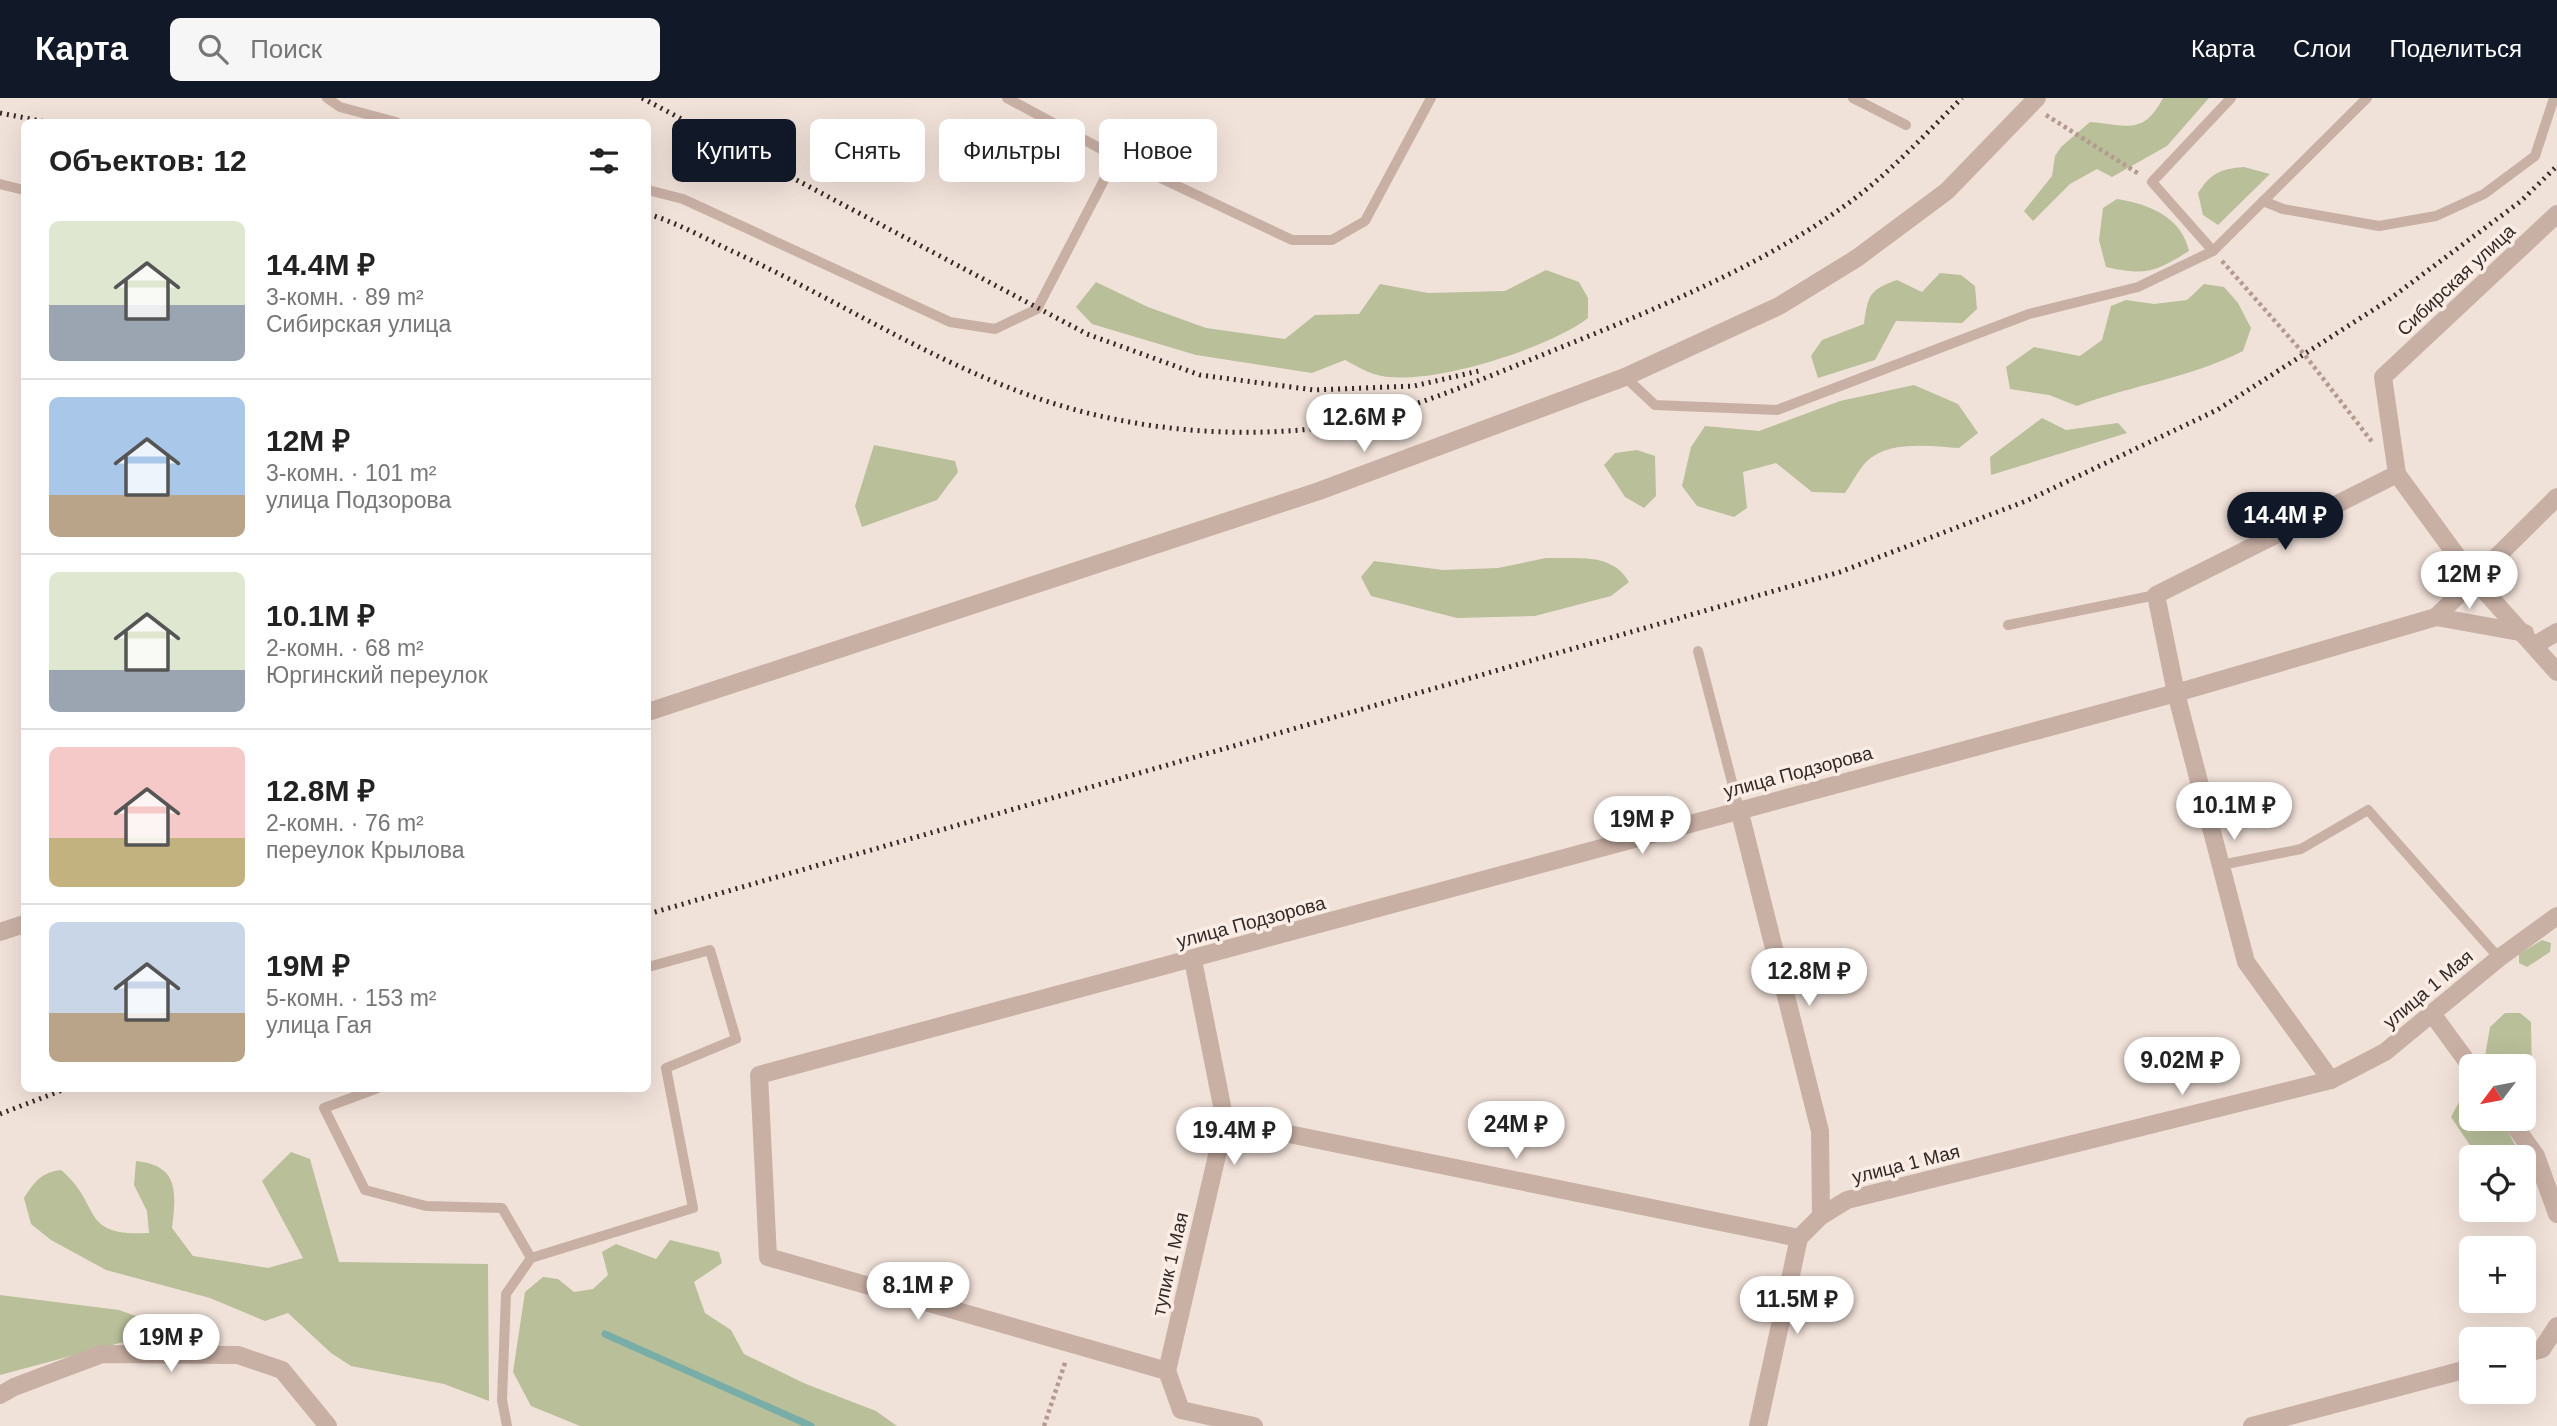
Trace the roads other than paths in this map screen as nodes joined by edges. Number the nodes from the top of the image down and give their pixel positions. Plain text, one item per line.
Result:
1 (327, 98) edge
2 (1007, 98) edge
3 (1431, 98) edge
4 (1853, 98) edge
5 (2231, 98) edge
6 (2367, 98) edge
7 (2554, 98) edge
8 (2034, 102) edge
9 (385, 119) edge
10 (1906, 125) dead end
11 (1099, 148) edge
12 (1103, 182) edge
13 (1169, 182) edge
14 (0, 184) edge
15 (21, 189) edge
16 (651, 191) edge
17 (2263, 201) junction
18 (2557, 214) edge
19 (2213, 251) junction
20 (1625, 377) junction
21 (2397, 474) junction
22 (2557, 497) edge
23 (2473, 578) junction
24 (2156, 595) junction
25 (2436, 617) junction
26 (2008, 625) dead end
27 (2557, 632) edge
28 (2530, 639) junction
29 (1698, 651) dead end
30 (2557, 673) edge
31 (2176, 693) junction
32 (651, 711) edge
33 (1739, 809) junction
34 (2221, 865) junction
35 (2557, 916) edge
36 (21, 925) edge
37 (0, 932) edge
38 (2499, 958) junction
39 (1193, 960) junction
40 (651, 966) edge
41 (2433, 1015) junction
42 (2462, 1054) edge
43 (2331, 1080) junction
44 (367, 1092) edge
45 (1225, 1121) junction
46 (2518, 1131) edge
47 (2557, 1214) edge
48 (1821, 1216) junction
49 (1799, 1238) junction
50 (531, 1258) junction
51 (2557, 1326) edge
52 (2536, 1351) edge
53 (1167, 1371) junction
54 (2459, 1371) edge
55 (0, 1395) edge
56 (328, 1426) edge
57 (507, 1426) edge
58 (1254, 1426) edge
59 (1758, 1426) edge
60 (2252, 1426) edge

1 - 9 lane
2 - 11 lane
3 - 13 lane
4 - 10 lane
5 - 19 lane
6 - 17 lane
7 - 17 lane
8 - 20 street
12 - 16 lane
14 - 15 lane
17 - 19 lane
18 - 21 street, Сибирская улица
19 - 20 lane
20 - 32 street
21 - 23 street
21 - 24 street
22 - 23 street
23 - 25 street
23 - 28 street
24 - 26 lane
24 - 31 street
25 - 28 street, улица Подзорова
25 - 31 street, улица Подзорова
27 - 28 street
28 - 30 street
29 - 33 lane
31 - 33 street, улица Подзорова
31 - 34 street
33 - 39 street, улица Подзорова
33 - 48 street
34 - 38 lane
34 - 43 street
35 - 38 street, улица 1 Мая
36 - 37 street
38 - 41 street, улица 1 Мая
39 - 45 street, тупик 1 Мая
39 - 53 street, улица Подзорова
40 - 50 lane
41 - 42 street
41 - 43 street, улица 1 Мая
43 - 48 street, улица 1 Мая
44 - 50 lane
45 - 49 street
45 - 53 street, тупик 1 Мая
46 - 47 street
48 - 49 street, улица 1 Мая
49 - 59 street
50 - 57 lane
51 - 52 street
53 - 58 street
54 - 60 street
55 - 56 street

